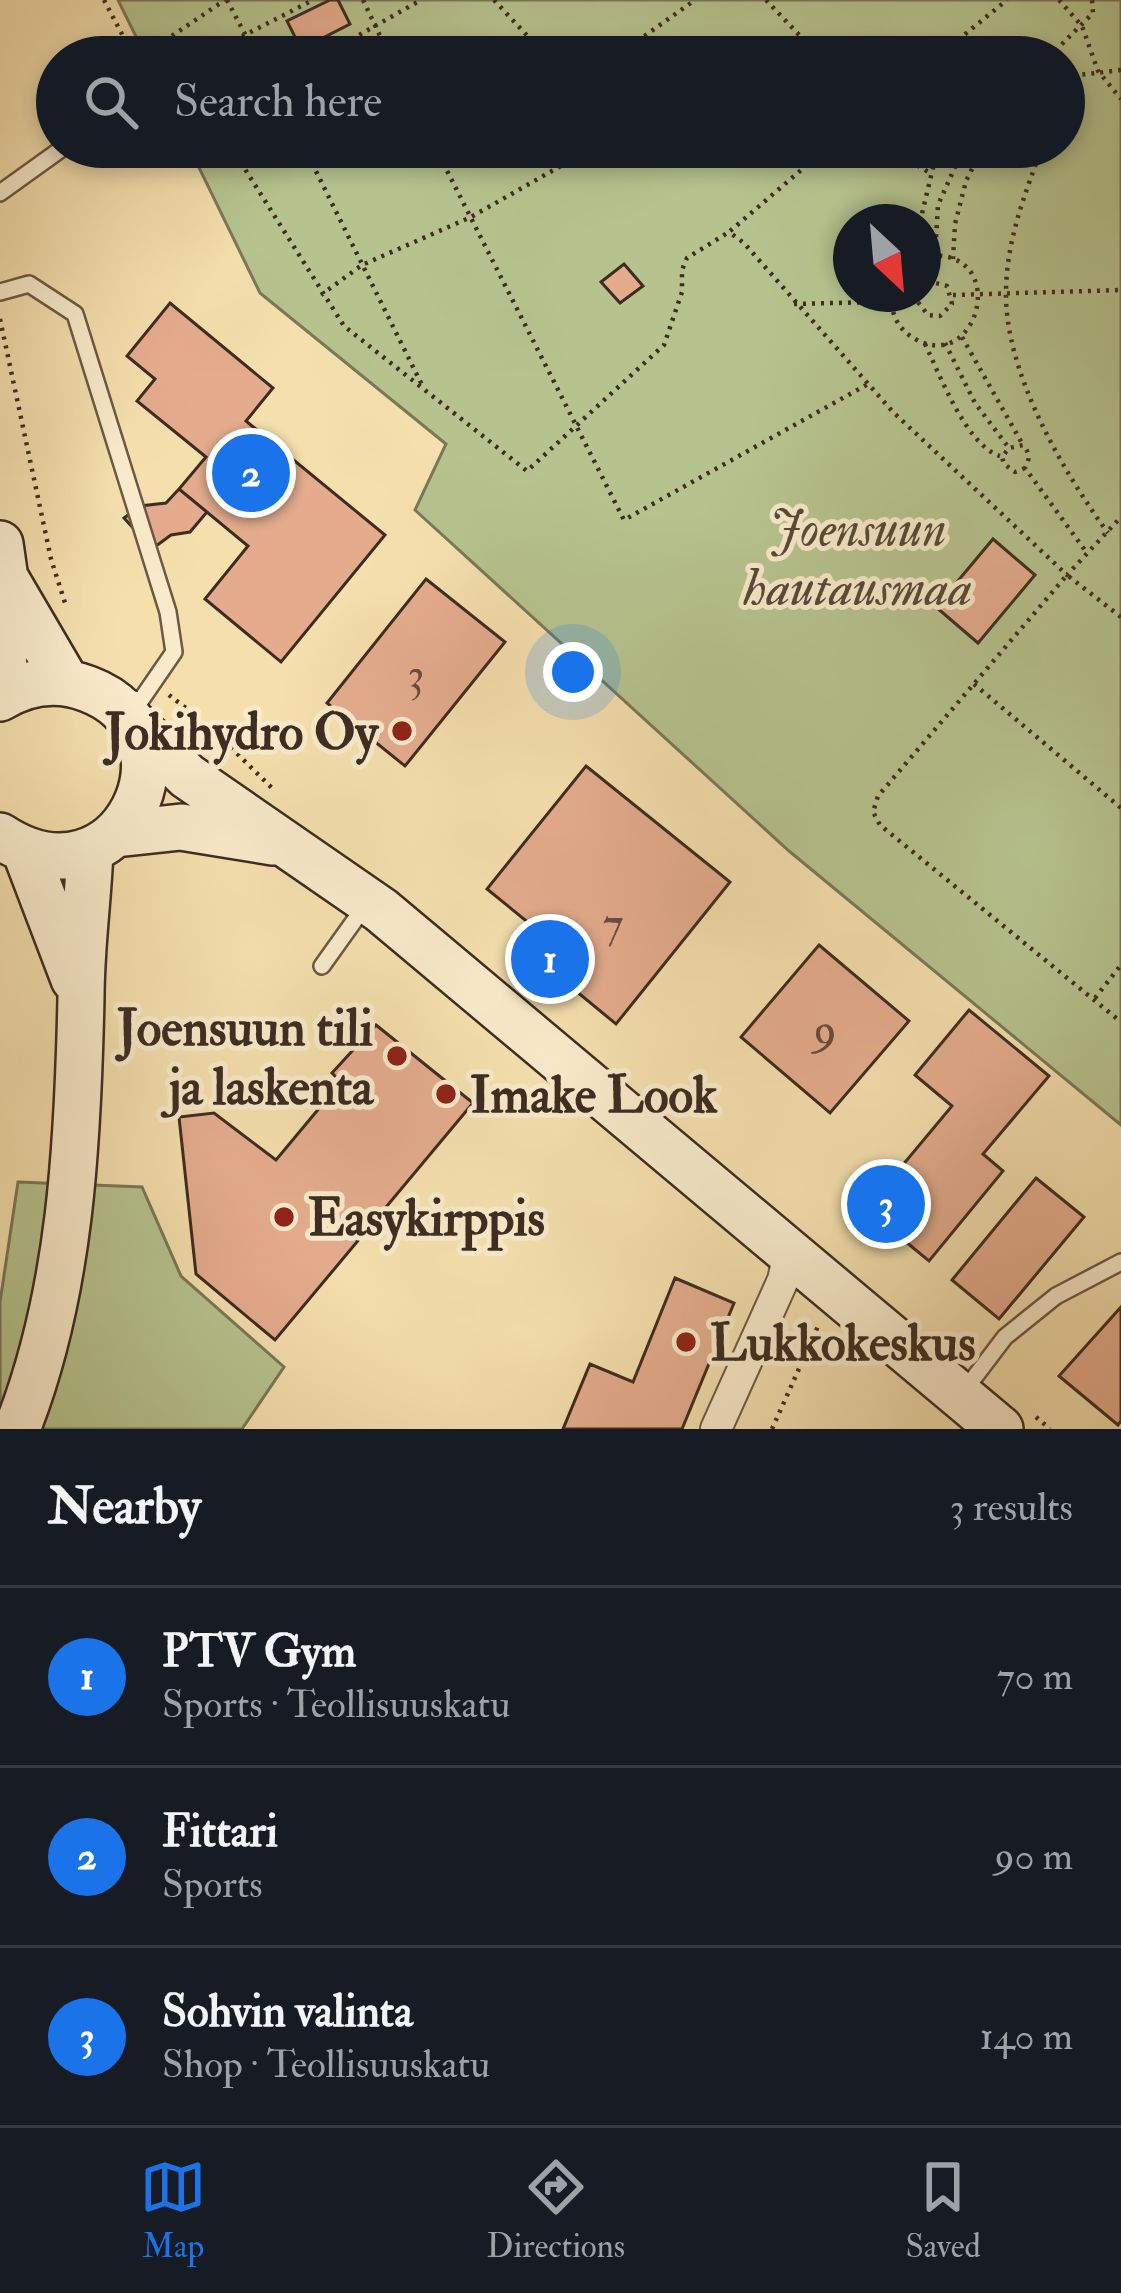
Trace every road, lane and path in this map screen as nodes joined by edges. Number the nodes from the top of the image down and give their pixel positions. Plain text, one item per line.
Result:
1 (104, 0) edge
2 (226, 0) edge
3 (313, 0) edge
4 (363, 0) edge
5 (421, 0) edge
6 (494, 0) edge
7 (695, 0) edge
8 (766, 0) edge
9 (1007, 0) edge
10 (1059, 0) edge
11 (1092, 0) edge
12 (374, 26) junction
13 (1082, 26) junction
14 (123, 36) edge
15 (173, 36) edge
16 (244, 36) joint
17 (357, 36) edge
18 (379, 36) edge
19 (527, 36) edge
20 (644, 36) edge
21 (800, 36) edge
22 (963, 36) edge
23 (1071, 36) edge
24 (1121, 70) edge
25 (1098, 71) junction
26 (1085, 74) edge
27 (1121, 99) edge
28 (36, 167) edge
29 (244, 168) edge
30 (314, 168) edge
31 (446, 168) edge
32 (557, 168) edge
33 (804, 168) edge
34 (922, 168) edge
35 (932, 168) edge
36 (955, 168) edge
37 (972, 168) edge
38 (1034, 168) edge
39 (931, 173) junction
40 (0, 193) edge
41 (924, 204) edge
42 (938, 204) edge
43 (471, 217) junction
44 (729, 232) junction
45 (941, 256) edge
46 (953, 259) junction
47 (362, 265) junction
48 (941, 284) edge
49 (1121, 290) edge
50 (0, 292) edge
51 (321, 295) junction
52 (952, 295) junction
53 (1005, 295) junction
54 (980, 297) junction
55 (833, 302) edge
56 (794, 304) junction
57 (894, 312) edge
58 (927, 312) edge
59 (0, 319) edge
60 (962, 337) junction
61 (925, 344) junction
62 (945, 344) junction
63 (868, 384) junction
64 (424, 391) junction
65 (577, 424) junction
66 (1023, 446) junction
67 (1009, 448) junction
68 (1002, 457) junction
69 (1025, 468) junction
70 (1121, 517) edge
71 (1121, 532) edge
72 (1108, 533) junction
73 (1087, 553) junction
74 (3, 561) edge
75 (1067, 575) junction
76 (69, 616) dead end
77 (1121, 617) edge
78 (65, 680) junction
79 (973, 683) junction
80 (1, 696) edge
81 (119, 708) junction
82 (1121, 808) edge
83 (103, 842) junction
84 (282, 843) junction
85 (13, 844) edge
86 (369, 901) junction
87 (322, 965) dead end
88 (1121, 965) edge
89 (80, 997) junction
90 (1094, 999) junction
91 (1121, 1022) edge
92 (790, 1249) junction
93 (1121, 1262) edge
94 (824, 1314) dead end
95 (961, 1395) junction
96 (17, 1429) edge
97 (716, 1429) edge
98 (772, 1429) edge
99 (1000, 1429) edge

1 - 14 path
2 - 15 path
2 - 16 path
3 - 16 path
4 - 12 path
5 - 12 path
6 - 19 path
7 - 20 path
8 - 21 path
9 - 22 path
10 - 13 path
11 - 13 path
12 - 17 path
12 - 18 path
13 - 23 path
13 - 25 path
24 - 25 path
25 - 26 path
25 - 27 path
28 - 40 lane
29 - 51 path
30 - 47 path
31 - 43 path
32 - 43 path
33 - 44 path
34 - 39 path
35 - 39 path
36 - 42 path
37 - 46 path
38 - 53 path
39 - 41 path
43 - 47 path
43 - 65 path
44 - 56 path
44 - 65 path
45 - 46 path
46 - 54 path
47 - 51 path
47 - 64 path
48 - 52 path
49 - 53 path
50 - 81 lane
51 - 64 path
52 - 54 path
52 - 58 path
53 - 54 path
53 - 72 path
54 - 60 path
55 - 56 path
56 - 63 path
57 - 61 path
59 - 76 path
60 - 62 path
60 - 66 path
61 - 62 path
61 - 68 path
62 - 67 path
63 - 65 path
63 - 75 path
64 - 65 path
66 - 67 path
66 - 69 path
67 - 68 path
68 - 69 path
69 - 73 path
70 - 72 path
71 - 72 path
72 - 73 path
73 - 75 path
74 - 78 street
74 - 80 street
75 - 77 path
75 - 79 path
78 - 80 street
78 - 81 street
79 - 82 path
79 - 90 path
81 - 83 street
81 - 84 street
83 - 84 street
83 - 85 street
83 - 89 street
84 - 86 street
85 - 89 street
86 - 87 lane
86 - 92 street
88 - 90 path
89 - 96 street
90 - 91 path
92 - 95 street
92 - 97 street
93 - 95 lane
94 - 98 path
95 - 99 street

